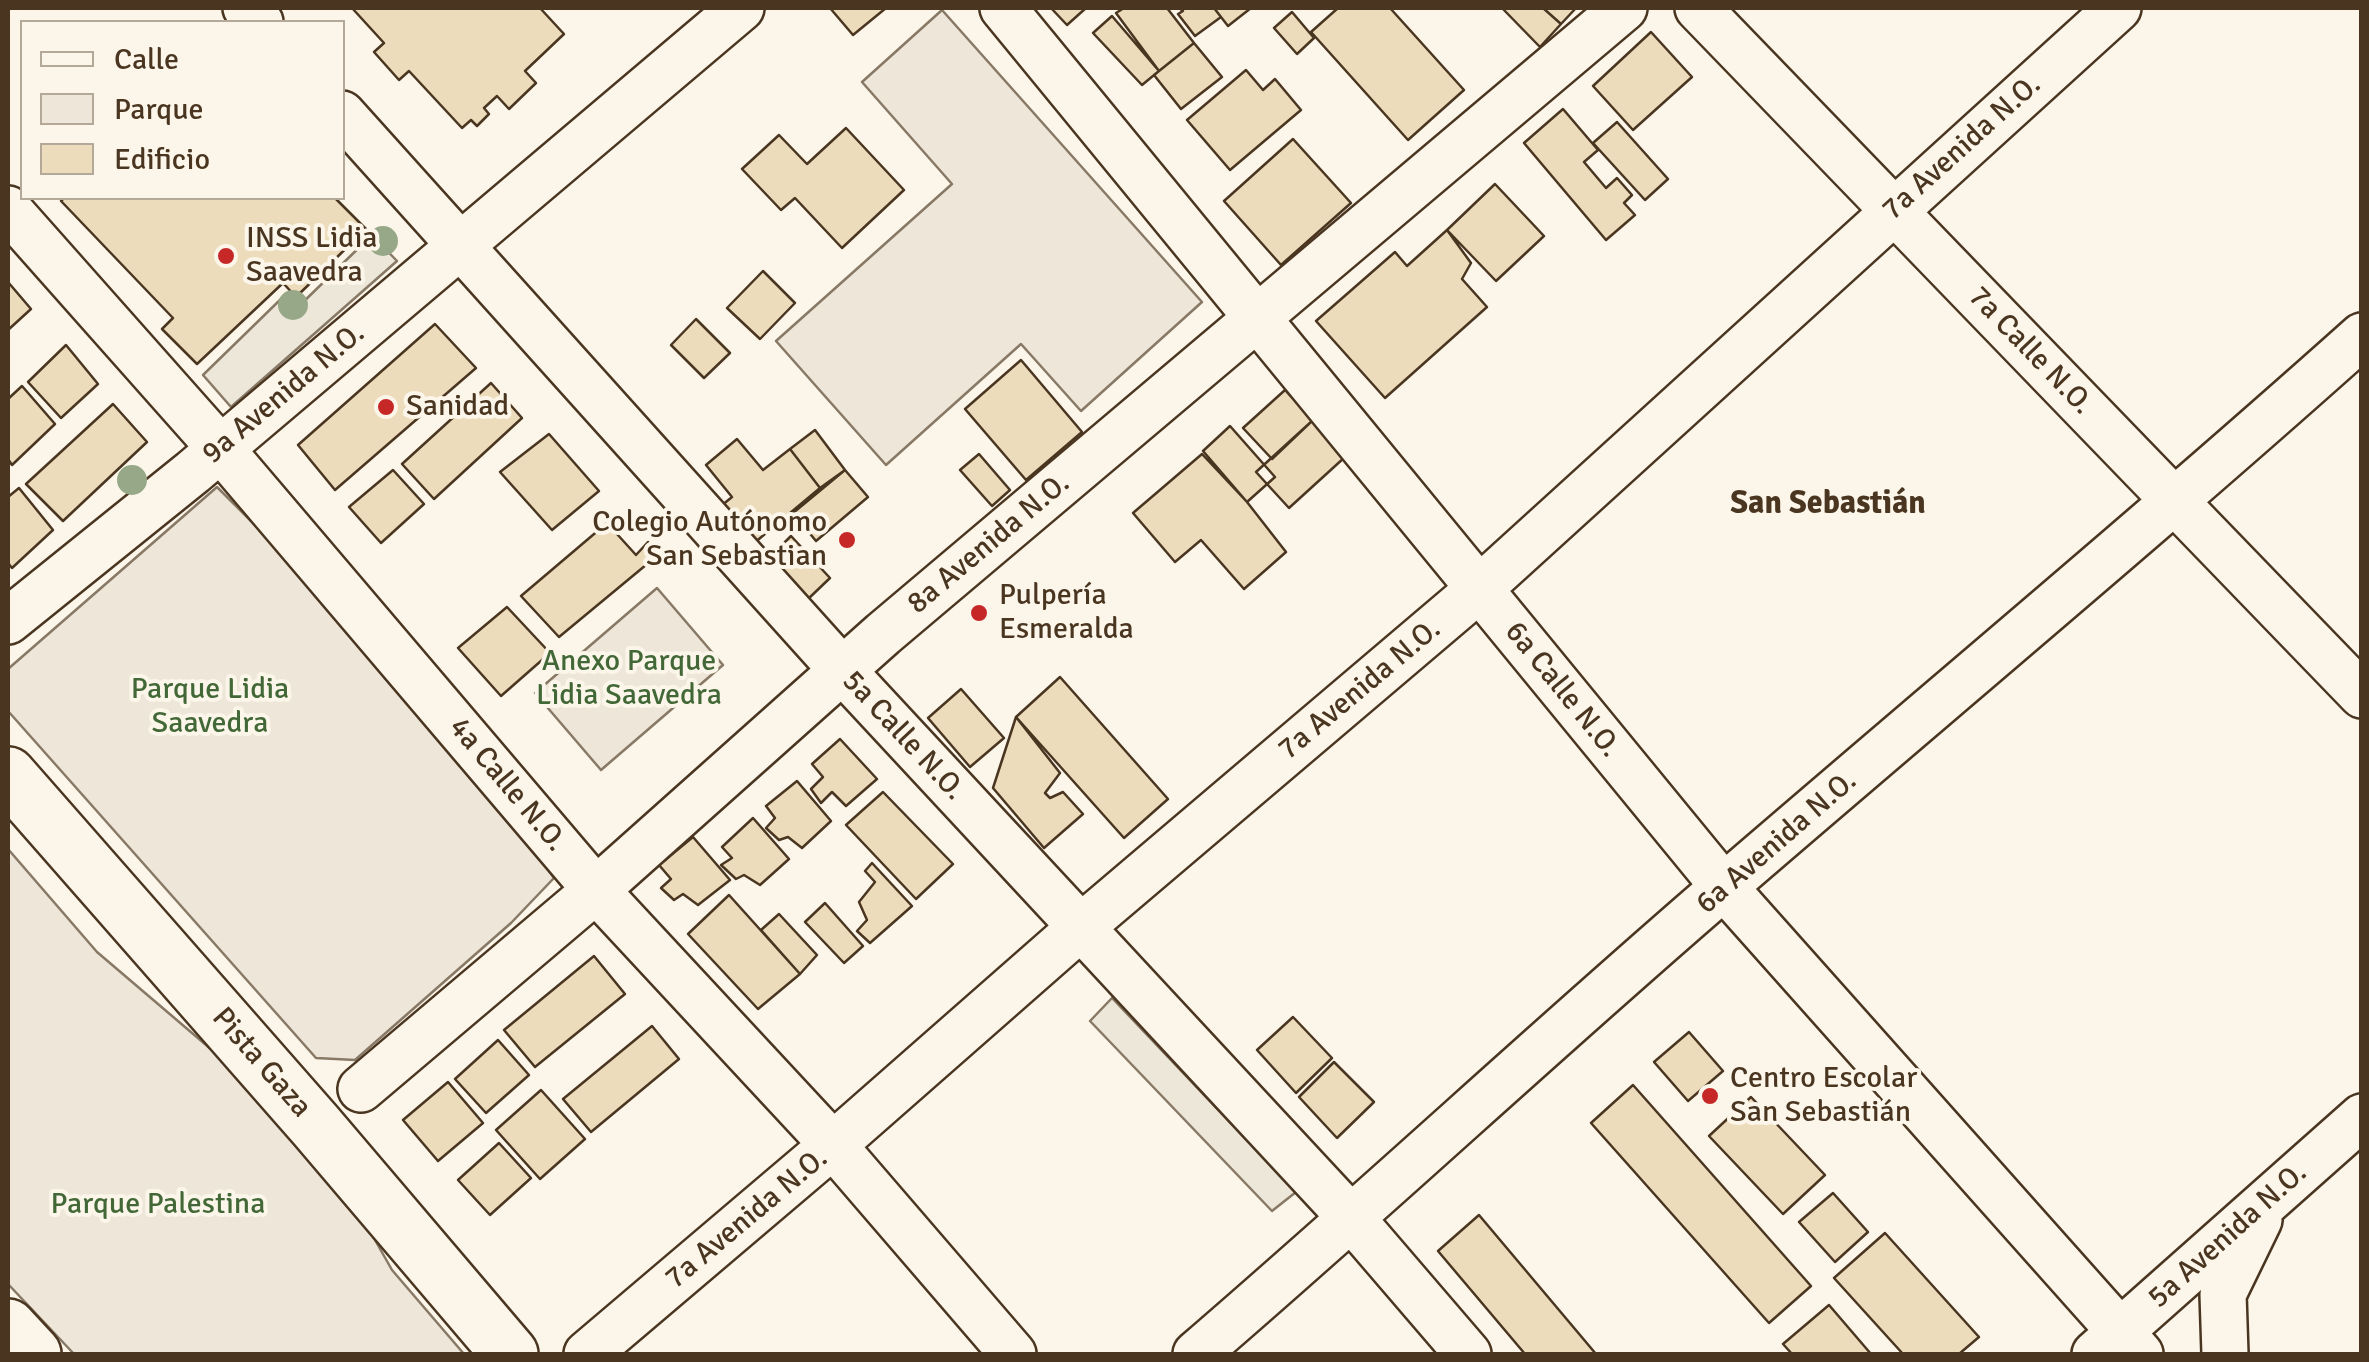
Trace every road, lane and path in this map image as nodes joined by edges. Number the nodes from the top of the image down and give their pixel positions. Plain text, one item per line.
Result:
1 (741, 8) edge
2 (1004, 8) edge
3 (1624, 8) edge
4 (1698, 8) edge
5 (2118, 8) edge
6 (345, 117) edge
7 (8, 209) edge
8 (1894, 210) junction
9 (459, 243) junction
10 (1256, 317) junction
11 (2362, 336) edge
12 (220, 448) junction
13 (2176, 502) junction
14 (1480, 589) junction
15 (8, 621) edge
16 (842, 670) junction
17 (2362, 695) edge
18 (9, 778) edge
19 (1724, 887) junction
20 (596, 890) junction
21 (1080, 928) junction
22 (361, 1089) dead end
23 (2362, 1116) edge
24 (833, 1145) junction
25 (2269, 1199) junction
26 (1352, 1220) junction
27 (8, 1327) edge
28 (2119, 1347) edge
29 (33, 1354) edge
30 (510, 1354) edge
31 (588, 1354) edge
32 (1013, 1354) edge
33 (1196, 1354) edge
34 (1468, 1354) edge
35 (2225, 1354) edge

1 - 9 street, 9a Avenida N.O.
2 - 10 street, 6a Calle N.O.
3 - 10 street, 8a Avenida N.O.
4 - 8 street, 7a Calle N.O.
5 - 8 street, 7a Avenida N.O.
6 - 9 street, 5a Calle N.O.
7 - 12 street, 4a Calle N.O.
8 - 13 street, 7a Calle N.O.
8 - 14 street, 7a Avenida N.O.
9 - 12 street, 9a Avenida N.O.
9 - 16 street, 5a Calle N.O.
10 - 14 street, 6a Calle N.O.
10 - 16 street, 8a Avenida N.O.
11 - 13 street, 6a Avenida N.O.
12 - 15 street, 9a Avenida N.O.
12 - 20 street, 4a Calle N.O.
13 - 17 street, 7a Calle N.O.
13 - 19 street, 6a Avenida N.O.
14 - 19 street, 6a Calle N.O.
14 - 21 street, 7a Avenida N.O.
16 - 20 street, 8a Avenida N.O.
16 - 21 street, 5a Calle N.O.
18 - 30 main road, Pista Gaza
19 - 26 street, 6a Avenida N.O.
19 - 28 street, 6a Calle N.O.
20 - 22 street, 8a Avenida N.O.
20 - 24 street, 4a Calle N.O.
21 - 24 street, 7a Avenida N.O.
21 - 26 street, 5a Calle N.O.
23 - 25 street, 5a Avenida N.O.
24 - 31 street, 7a Avenida N.O.
24 - 32 street, 4a Calle N.O.
25 - 28 street, 5a Avenida N.O.
25 - 35 street
26 - 33 street, 6a Avenida N.O.
26 - 34 street, 5a Calle N.O.
27 - 29 main road

